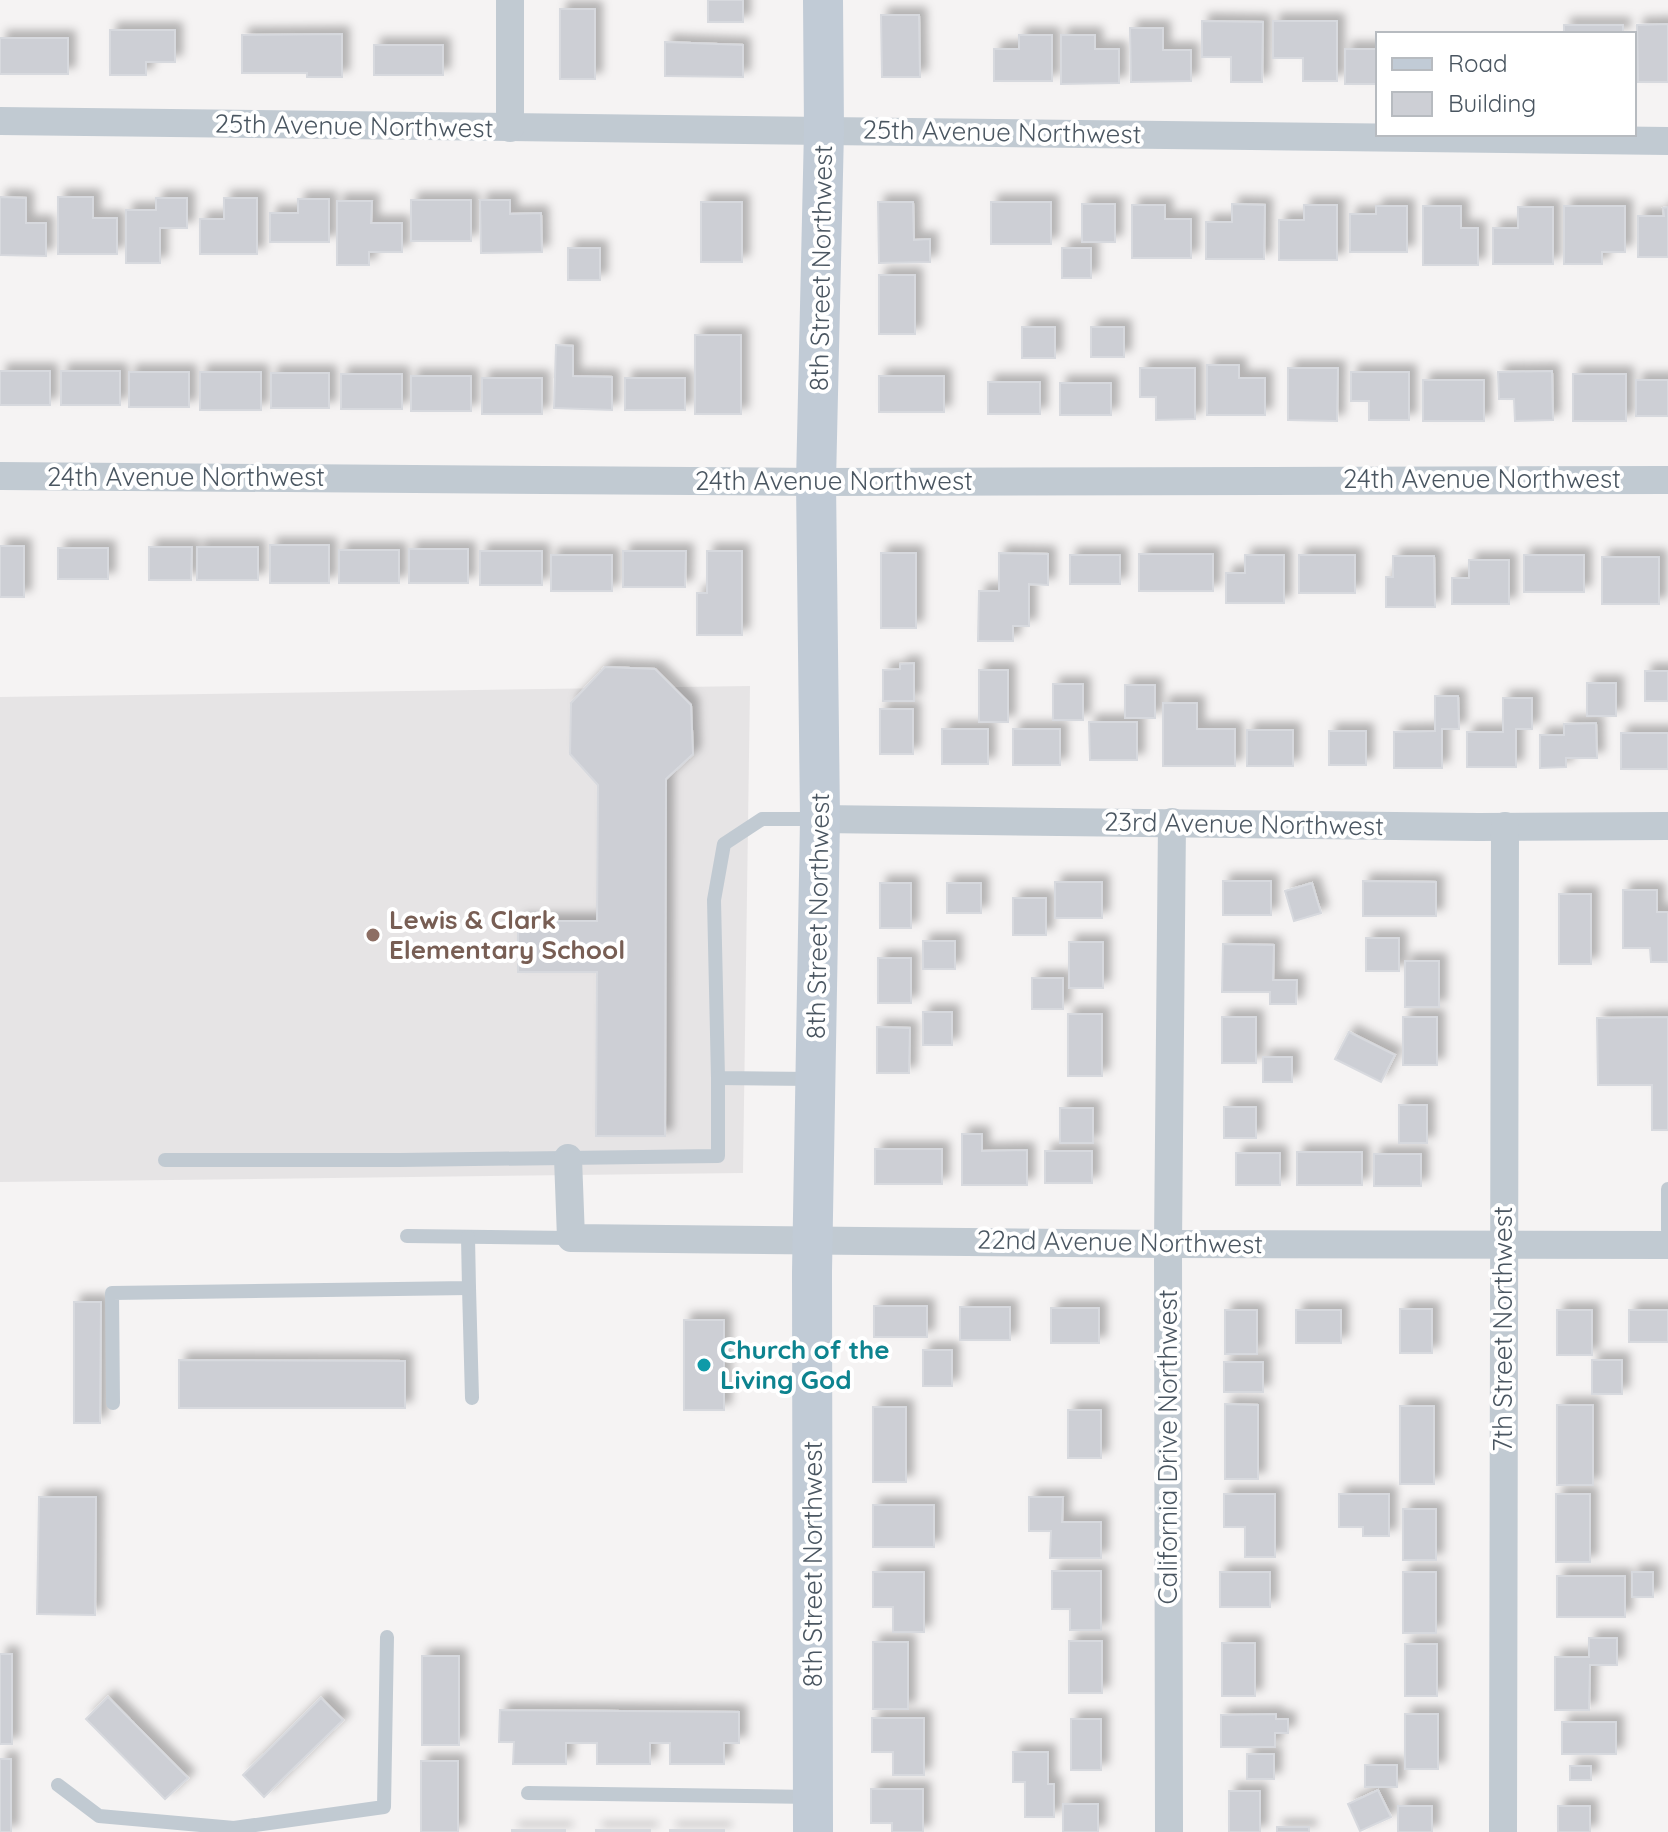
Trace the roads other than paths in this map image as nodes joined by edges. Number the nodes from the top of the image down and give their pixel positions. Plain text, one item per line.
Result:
1 (510, 0) edge
2 (823, 0) edge
3 (0, 121) edge
4 (510, 128) junction
5 (824, 130) junction
6 (1668, 141) edge
7 (0, 476) edge
8 (1668, 480) edge
9 (816, 482) junction
10 (820, 819) junction
11 (1172, 822) junction
12 (1505, 826) junction
13 (1668, 826) edge
14 (718, 1078) junction
15 (815, 1079) junction
16 (568, 1158) junction
17 (165, 1160) dead end
18 (1668, 1189) edge
19 (1668, 1230) edge
20 (407, 1236) dead end
21 (468, 1237) junction
22 (571, 1238) junction
23 (813, 1239) junction
24 (1168, 1244) junction
25 (1503, 1244) junction
26 (1668, 1245) edge
27 (469, 1288) junction
28 (472, 1398) dead end
29 (113, 1403) dead end
30 (387, 1637) dead end
31 (58, 1785) dead end
32 (528, 1793) dead end
33 (813, 1814) edge
34 (224, 1830) edge
35 (1169, 1832) edge
36 (1503, 1832) edge

1 - 4 street
2 - 5 street, 8th Street Northwest
3 - 4 street, 25th Avenue Northwest
4 - 5 street, 25th Avenue Northwest
5 - 6 street, 25th Avenue Northwest
5 - 9 street, 8th Street Northwest
7 - 9 street, 24th Avenue Northwest
8 - 9 street, 24th Avenue Northwest
9 - 10 street, 8th Street Northwest
10 - 11 street, 23rd Avenue Northwest
10 - 14 lane
10 - 15 street, 8th Street Northwest
11 - 12 street, 23rd Avenue Northwest
11 - 24 street, California Drive Northwest
12 - 13 street, 23rd Avenue Northwest
12 - 25 street, 7th Street Northwest
14 - 15 lane
14 - 16 lane
15 - 23 street, 8th Street Northwest
16 - 17 lane
16 - 22 street
18 - 19 lane
20 - 21 lane
21 - 22 lane
21 - 27 lane
22 - 23 street, 22nd Avenue Northwest
23 - 24 street, 22nd Avenue Northwest
23 - 33 street, 8th Street Northwest
24 - 25 street, 22nd Avenue Northwest
24 - 35 street, California Drive Northwest
25 - 26 street, 22nd Avenue Northwest
25 - 36 street, 7th Street Northwest
27 - 28 lane
27 - 29 lane
30 - 34 lane
31 - 34 lane
32 - 33 lane

